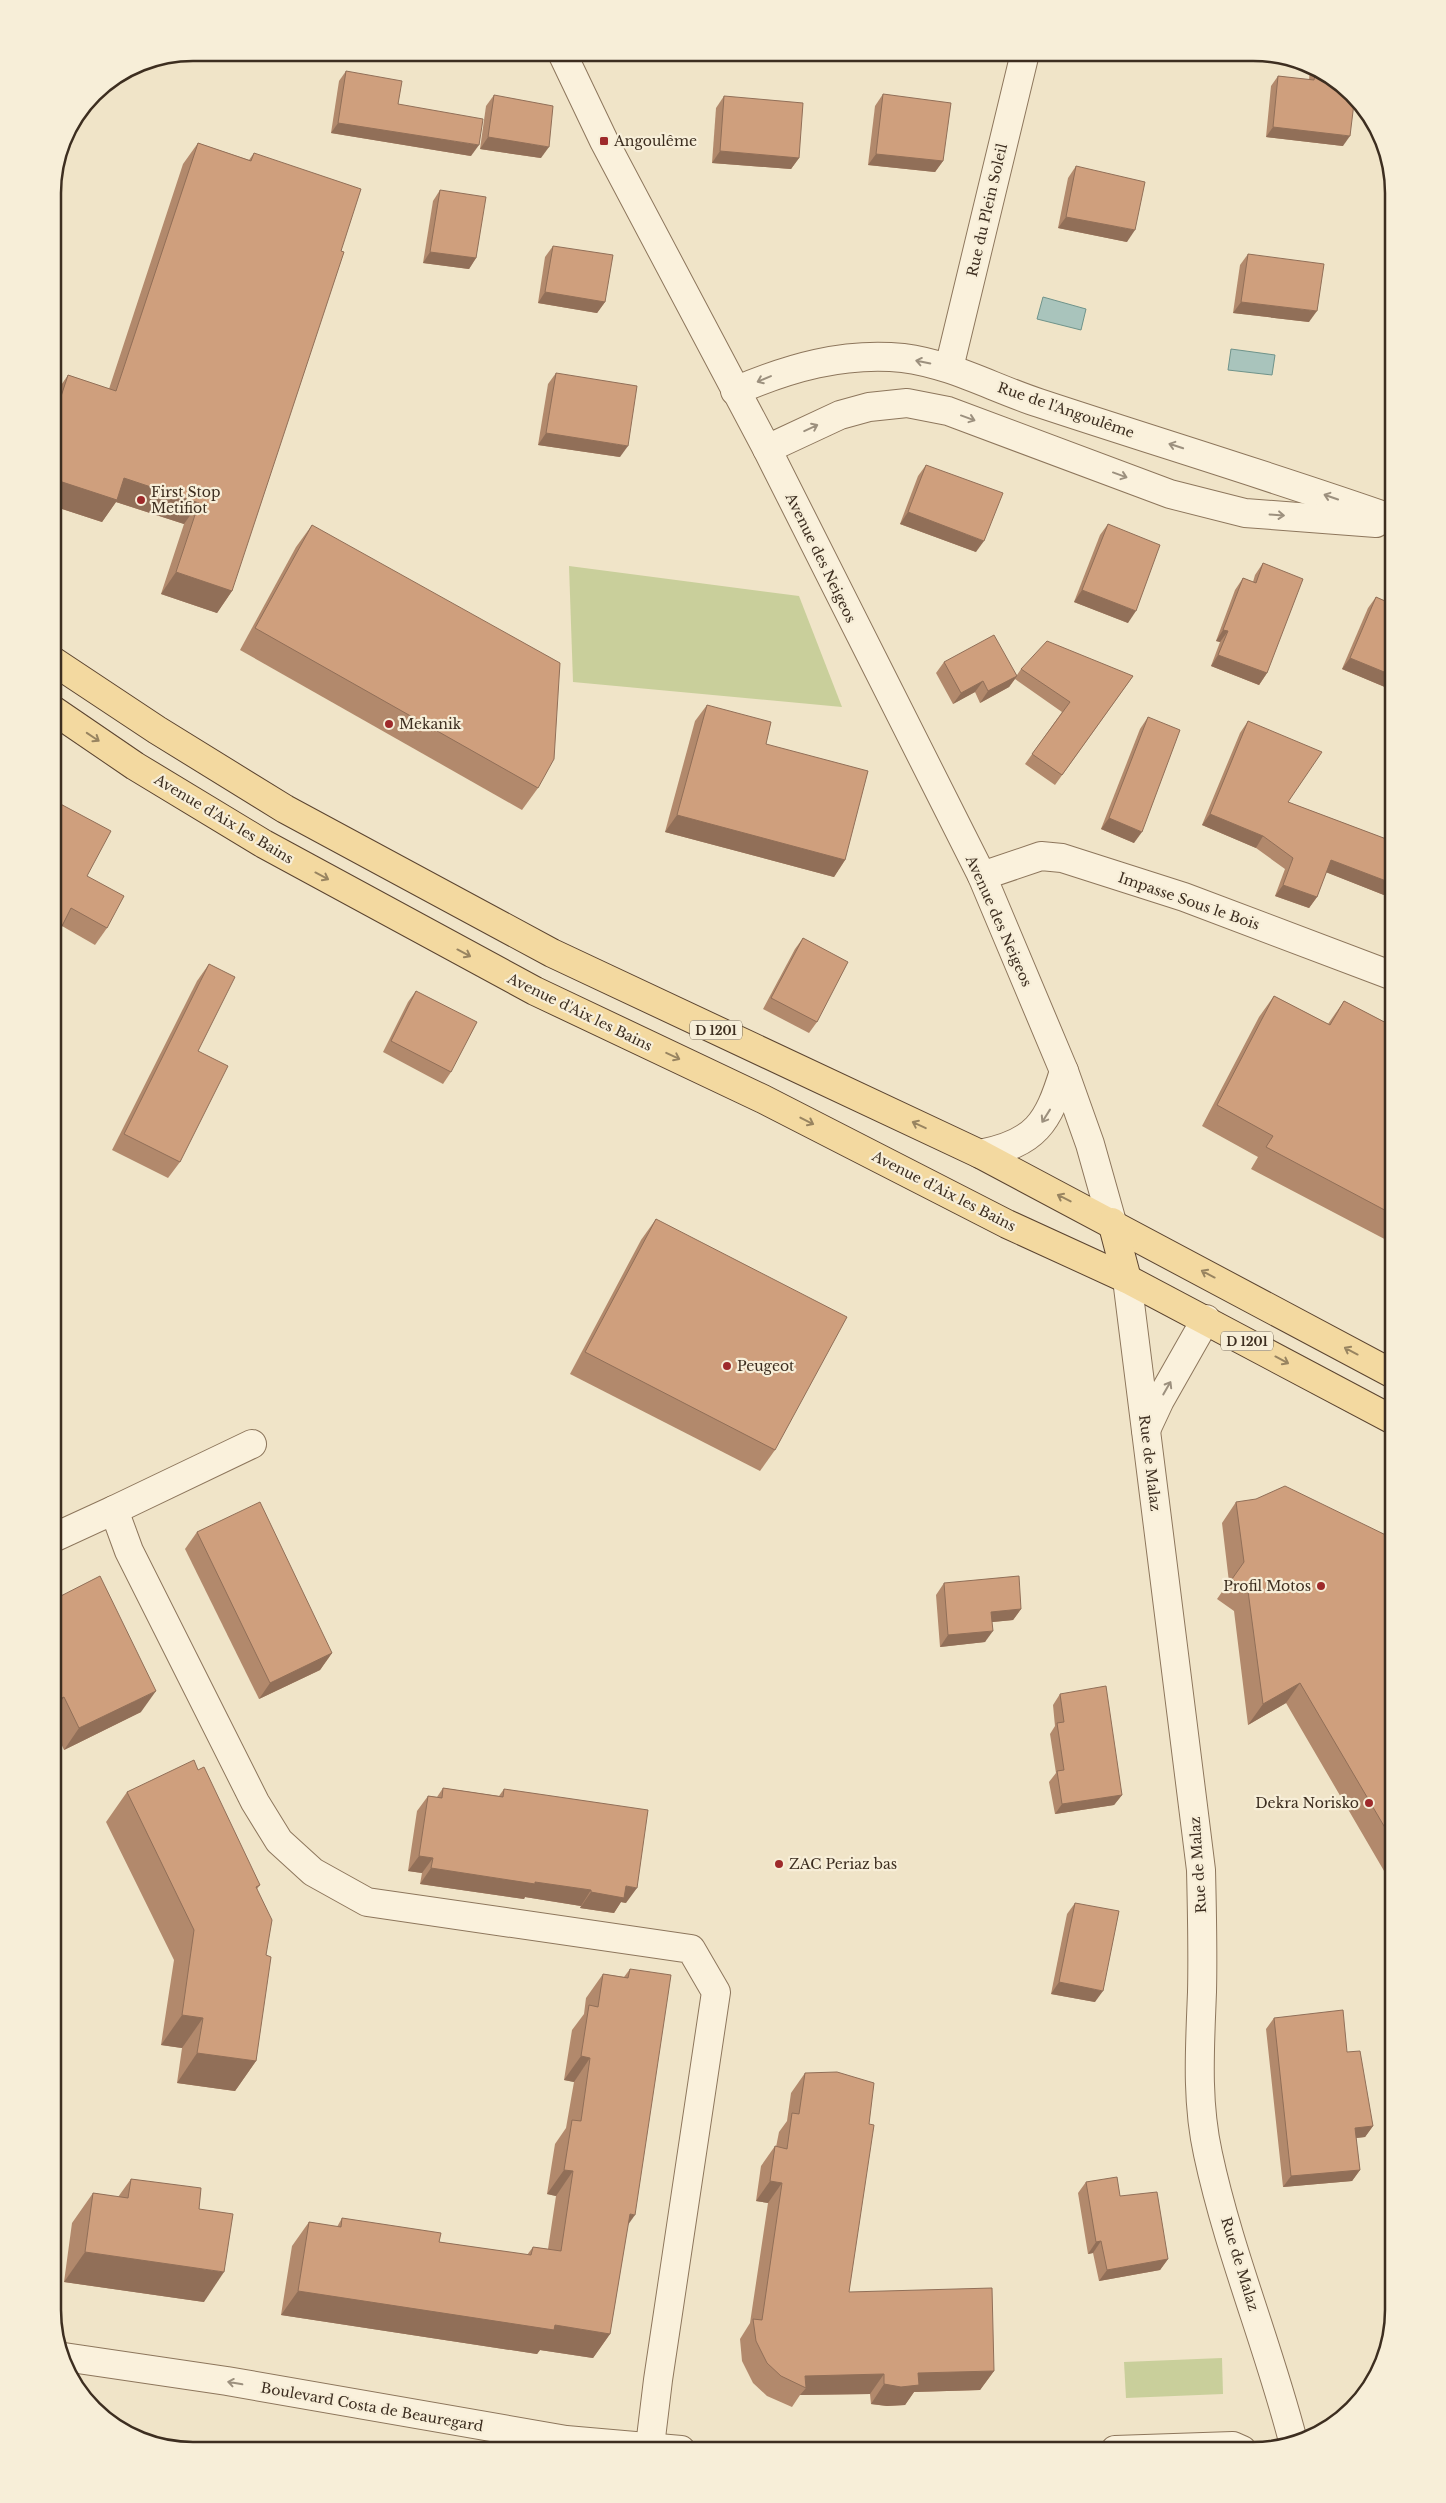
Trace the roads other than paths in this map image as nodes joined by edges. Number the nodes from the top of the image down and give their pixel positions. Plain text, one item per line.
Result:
1 (566, 61) edge
2 (1023, 62) edge
3 (949, 368) junction
4 (735, 391) junction
5 (767, 449) junction
6 (1385, 516) edge
7 (1385, 523) edge
8 (62, 667) edge
9 (62, 716) edge
10 (982, 876) junction
11 (1385, 973) edge
12 (1064, 1070) junction
13 (980, 1154) junction
14 (1112, 1222) junction
15 (1127, 1279) junction
16 (1206, 1320) junction
17 (1385, 1369) edge
18 (1385, 1415) edge
19 (1145, 1432) junction
20 (252, 1444) dead end
21 (114, 1510) junction
22 (61, 1534) edge
23 (71, 2358) edge
24 (1292, 2436) edge
25 (585, 2441) edge
26 (651, 2441) edge

1 - 4 street, Avenue des Neigeos
2 - 3 street, Rue du Plein Soleil
3 -> 4 street, Rue de l'Angoulême
6 -> 3 street, Rue de l'Angoulême
4 - 5 street, Avenue des Neigeos
5 -> 7 street
5 - 10 street, Avenue des Neigeos
13 -> 8 main road, D 1201
9 -> 15 main road, Avenue d'Aix les Bains / D 1201
10 - 11 street, Impasse Sous le Bois
10 - 12 street, Avenue des Neigeos
12 -> 13 street
12 - 14 street, Avenue des Neigeos
14 -> 13 main road, D 1201
14 - 15 main road
17 -> 14 main road, D 1201
15 - 16 main road, Avenue d'Aix les Bains / D 1201
15 - 19 street, Rue de Malaz
16 -> 18 main road, Avenue d'Aix les Bains / D 1201
19 -> 16 street
19 - 24 street, Rue de Malaz
20 - 21 street
21 - 22 street
21 - 26 street
25 -> 23 street, Boulevard Costa de Beauregard

